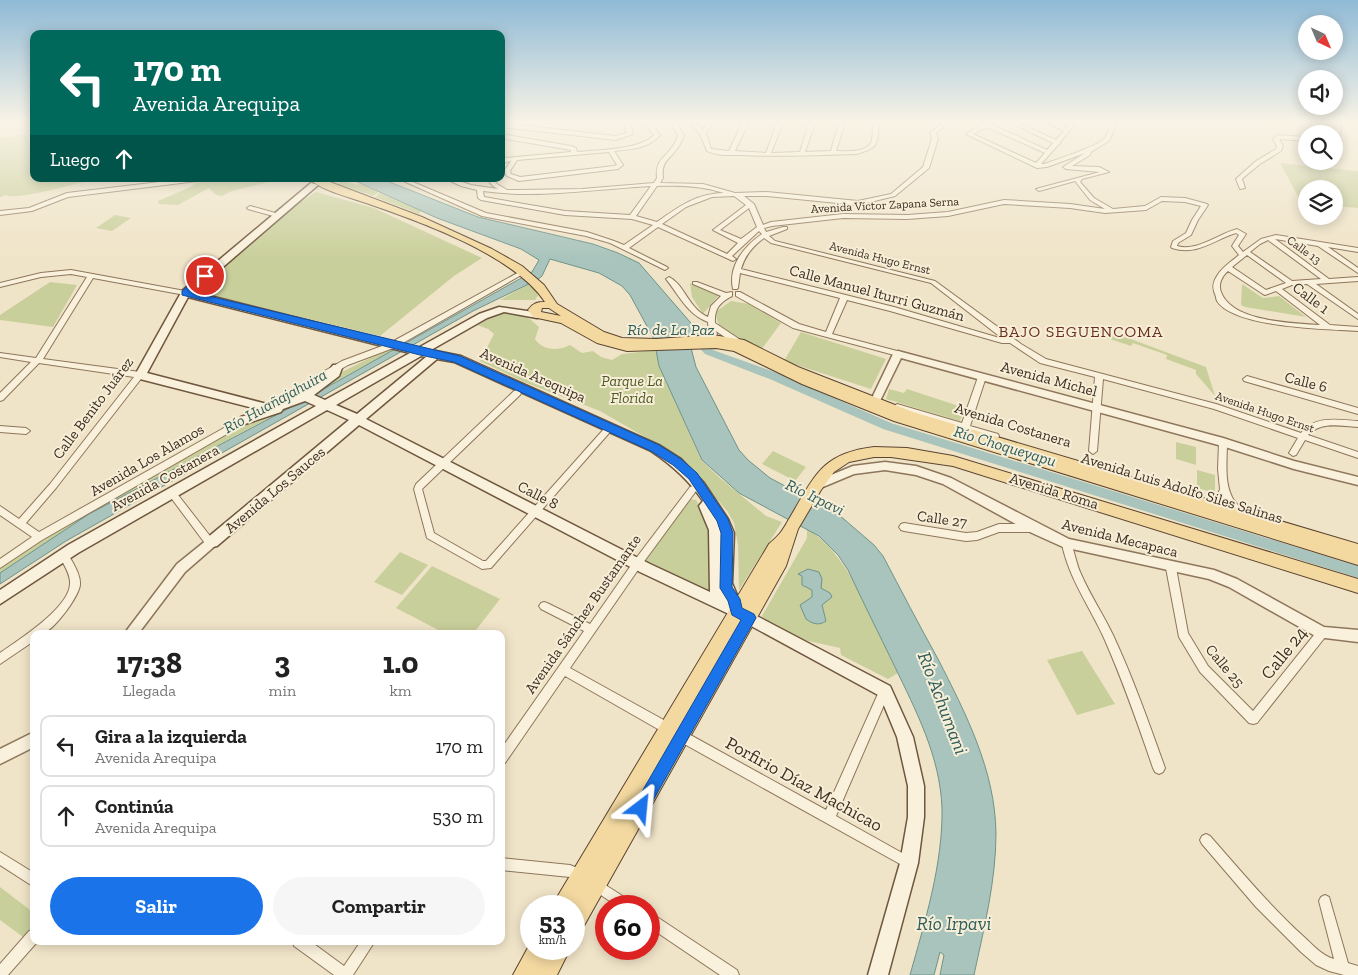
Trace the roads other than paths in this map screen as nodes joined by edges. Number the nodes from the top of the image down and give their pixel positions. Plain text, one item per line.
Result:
1 (508, 168) edge
2 (612, 168) edge
3 (654, 168) edge
4 (925, 168) edge
5 (1091, 168) edge
6 (1251, 168) edge
7 (1080, 178) junction
8 (173, 182) edge
9 (316, 182) edge
10 (409, 182) edge
11 (455, 182) edge
12 (492, 182) edge
13 (656, 183) junction
14 (1039, 188) dead end
15 (1242, 188) dead end
16 (480, 189) junction
17 (506, 191) junction
18 (737, 195) junction
19 (751, 204) junction
20 (250, 208) dead end
21 (1113, 211) junction
22 (0, 213) edge
23 (278, 215) junction
24 (632, 217) junction
25 (656, 224) junction
26 (762, 230) junction
27 (1269, 238) junction
28 (742, 242) junction
29 (1320, 244) junction
30 (624, 248) junction
31 (1358, 250) edge
32 (1244, 253) junction
33 (734, 259) junction
34 (1227, 267) junction
35 (665, 268) dead end
36 (736, 270) junction
37 (1358, 271) edge
38 (91, 276) junction
39 (527, 277) junction
40 (669, 279) dead end
41 (1348, 279) junction
42 (1358, 279) edge
43 (1327, 280) junction
44 (1309, 282) junction
45 (695, 283) dead end
46 (1291, 284) junction
47 (0, 285) edge
48 (1358, 287) edge
49 (1277, 289) junction
50 (544, 292) junction
51 (185, 293) junction
52 (732, 293) junction
53 (844, 298) junction
54 (553, 306) junction
55 (539, 310) junction
56 (1358, 317) edge
57 (710, 322) junction
58 (1328, 328) junction
59 (1358, 329) edge
60 (828, 335) junction
61 (713, 341) junction
62 (1010, 341) junction
63 (740, 343) junction
64 (656, 345) junction
65 (407, 348) junction
66 (434, 352) junction
67 (898, 354) junction
68 (0, 355) edge
69 (38, 360) junction
70 (336, 368) junction
71 (140, 374) junction
72 (798, 377) junction
73 (982, 377) junction
74 (1099, 377) junction
75 (1246, 379) dead end
76 (519, 390) junction
77 (0, 398) edge
78 (315, 400) junction
79 (286, 404) junction
80 (881, 404) junction
81 (1339, 404) junction
82 (267, 408) junction
83 (1097, 408) junction
84 (1358, 411) edge
85 (245, 420) junction
86 (358, 420) junction
87 (1343, 422) junction
88 (1358, 424) edge
89 (965, 427) junction
90 (0, 429) edge
91 (608, 430) junction
92 (26, 431) dead end
93 (1304, 437) junction
94 (1223, 442) junction
95 (1093, 451) dead end
96 (1293, 453) dead end
97 (1358, 455) edge
98 (442, 464) junction
99 (841, 466) junction
100 (1358, 481) edge
101 (697, 488) junction
102 (1224, 490) junction
103 (172, 493) junction
104 (1212, 502) junction
105 (0, 510) edge
106 (1237, 510) junction
107 (536, 512) junction
108 (20, 524) junction
109 (904, 527) dead end
110 (1034, 528) junction
111 (39, 537) junction
112 (212, 542) junction
113 (1067, 544) junction
114 (1358, 550) edge
115 (64, 554) junction
116 (1358, 559) edge
117 (0, 564) edge
118 (638, 564) junction
119 (1171, 568) junction
120 (1358, 586) edge
121 (0, 590) edge
122 (0, 598) edge
123 (719, 603) junction
124 (544, 606) dead end
125 (743, 614) junction
126 (38, 630) edge
127 (133, 630) edge
128 (592, 630) junction
129 (1322, 634) junction
130 (30, 636) edge
131 (1358, 636) edge
132 (0, 659) edge
133 (564, 670) junction
134 (885, 691) junction
135 (1253, 719) joint
136 (674, 732) junction
137 (30, 741) edge
138 (505, 753) edge
139 (0, 757) edge
140 (1159, 768) dead end
141 (829, 817) junction
142 (1206, 840) dead end
143 (0, 858) edge
144 (909, 863) junction
145 (505, 864) edge
146 (30, 878) edge
147 (589, 880) junction
148 (574, 895) edge
149 (584, 895) edge
150 (612, 895) edge
151 (1325, 901) dead end
152 (660, 927) edge
153 (30, 940) edge
154 (304, 945) edge
155 (367, 945) edge
156 (533, 960) edge
157 (554, 960) edge
158 (1343, 968) junction
159 (1358, 973) edge
160 (0, 974) edge
161 (345, 975) edge
162 (524, 975) edge
163 (545, 975) edge
164 (732, 975) edge
165 (878, 975) edge

1 - 2 street
3 - 13 street
4 - 18 street
5 - 7 street
6 - 15 street
7 - 14 street
7 - 21 street
8 - 22 street
9 - 23 main road, Calle Benito Juárez
9 - 39 main road
10 - 30 street
11 - 16 street
12 - 17 street
13 - 17 street
13 - 18 street
13 - 24 street
16 - 17 street
16 - 24 street
18 - 19 street
18 - 25 street
19 - 26 street
19 - 28 street
20 - 23 street
21 - 26 street, Avenida Víctor Zapana Serna
21 - 32 street, Avenida Víctor Zapana Serna
23 - 51 main road, Calle Benito Juárez
24 - 25 street
25 - 30 street
25 - 33 street
26 - 28 street
26 - 33 street
26 - 62 street, Avenida Hugo Ernst
27 - 29 street
27 - 32 street
27 - 43 street, Calle 13
28 - 33 street
29 - 31 street
29 - 37 street
30 - 35 street
32 - 34 street
32 - 46 street
33 - 36 street
34 - 49 street
34 - 58 street
36 - 52 street
36 - 53 street, Calle Manuel Iturri Guzmán
38 - 47 street
38 - 51 street
38 - 69 street
39 - 50 main road
39 - 65 street, Avenida Los Alamos
40 - 57 street
41 - 42 street
41 - 43 street
41 - 48 street
43 - 44 street
44 - 46 street
44 - 56 street
45 - 52 street, Avenida Michel
46 - 49 street
49 - 58 street, Calle 1
50 - 54 main road
50 - 55 main road
51 - 65 main road, Avenida Arequipa
51 - 71 main road, Calle Benito Juárez
52 - 57 street
52 - 60 street, Avenida Michel
53 - 60 street
53 - 62 street, Calle Manuel Iturri Guzmán
54 - 55 main road
54 - 64 main road, Avenida Luis Adolfo Siles Salinas
55 - 64 main road, Avenida Luis Adolfo Siles Salinas
55 - 65 main road, Avenida Costanera
55 - 66 main road
57 - 61 street
57 - 63 street
58 - 59 street
60 - 67 street, Avenida Michel
61 - 63 main road, Avenida Luis Adolfo Siles Salinas
61 - 64 main road, Avenida Luis Adolfo Siles Salinas
61 - 72 main road, Avenida Luis Adolfo Siles Salinas
62 - 74 street, Avenida Hugo Ernst
63 - 80 main road, Avenida Luis Adolfo Siles Salinas
65 - 66 main road, Avenida Arequipa
65 - 70 street, Avenida Los Alamos
65 - 78 main road, Avenida Costanera
66 - 76 main road, Avenida Arequipa
66 - 86 main road, Avenida Los Sauces
67 - 73 street, Avenida Michel
67 - 80 street
68 - 69 street
69 - 71 street
69 - 77 street
70 - 78 main road
70 - 82 street, Avenida Los Alamos
71 - 82 main road
71 - 108 street, Calle Benito Juárez
72 - 80 street
72 - 116 main road, Avenida Luis Adolfo Siles Salinas
73 - 83 street, Avenida Michel
73 - 89 street
74 - 83 street
74 - 93 street, Avenida Hugo Ernst
75 - 81 street, Calle 6
76 - 91 main road, Avenida Arequipa
76 - 98 street
78 - 79 main road
78 - 86 main road, Calle 8
78 - 103 main road, Avenida Costanera
78 - 121 main road, Avenida Costanera
79 - 82 main road
79 - 85 main road
80 - 89 street, Avenida Costanera
80 - 114 main road, Avenida Luis Adolfo Siles Salinas
81 - 84 street, Calle 6
81 - 87 street
82 - 85 street, Avenida Los Alamos
83 - 94 street, Avenida Michel
83 - 95 street
85 - 111 street, Avenida Los Alamos
86 - 98 main road, Calle 8
86 - 112 main road, Avenida Los Sauces
87 - 88 street
87 - 93 street
89 - 104 street, Avenida Costanera
90 - 92 street
91 - 101 main road, Avenida Arequipa
91 - 107 street
93 - 96 street
93 - 97 street, Avenida Hugo Ernst
94 - 100 street, Avenida Michel
94 - 102 street
98 - 107 main road, Calle 8
98 - 107 street
99 - 110 street, Avenida Mecapaca
99 - 120 main road, Avenida Roma
99 - 125 main road
101 - 118 street, Avenida Sánchez Bustamante
101 - 123 main road, Avenida Arequipa
101 - 125 main road, Avenida Arequipa
102 - 104 street
102 - 106 street
103 - 112 street
103 - 115 main road, Avenida Costanera
104 - 106 street, Avenida Costanera
105 - 108 street
106 - 114 street, Avenida Costanera
107 - 118 main road, Calle 8
108 - 111 street
109 - 110 street, Calle 27
110 - 113 street, Avenida Mecapaca
111 - 117 street, Avenida Los Alamos
112 - 127 street, Avenida Los Sauces
113 - 119 street, Avenida Mecapaca
113 - 140 street
115 - 122 main road, Avenida Costanera
115 - 126 street
118 - 123 main road, Calle 8
118 - 128 street, Avenida Sánchez Bustamante
119 - 129 street, Avenida Mecapaca
119 - 135 street, Calle 25
123 - 125 main road, Calle 8
124 - 128 street
125 - 134 main road, Calle 8
125 - 136 main road
128 - 133 street, Avenida Sánchez Bustamante
129 - 131 street, Avenida Mecapaca
129 - 135 street, Calle 24
130 - 132 street
133 - 136 street, Porfirio Díaz Machicao
133 - 138 street, Avenida Sánchez Bustamante
134 - 141 street
134 - 144 main road
136 - 141 street, Porfirio Díaz Machicao
136 - 147 main road
136 - 147 main road
137 - 139 street
141 - 144 street, Porfirio Díaz Machicao
142 - 158 street
143 - 146 street
144 - 165 main road
145 - 147 street
147 - 148 main road
147 - 149 main road
147 - 150 street
151 - 158 street
152 - 164 street
153 - 160 street
154 - 161 street
155 - 161 street
156 - 162 main road
157 - 163 main road
158 - 159 street

